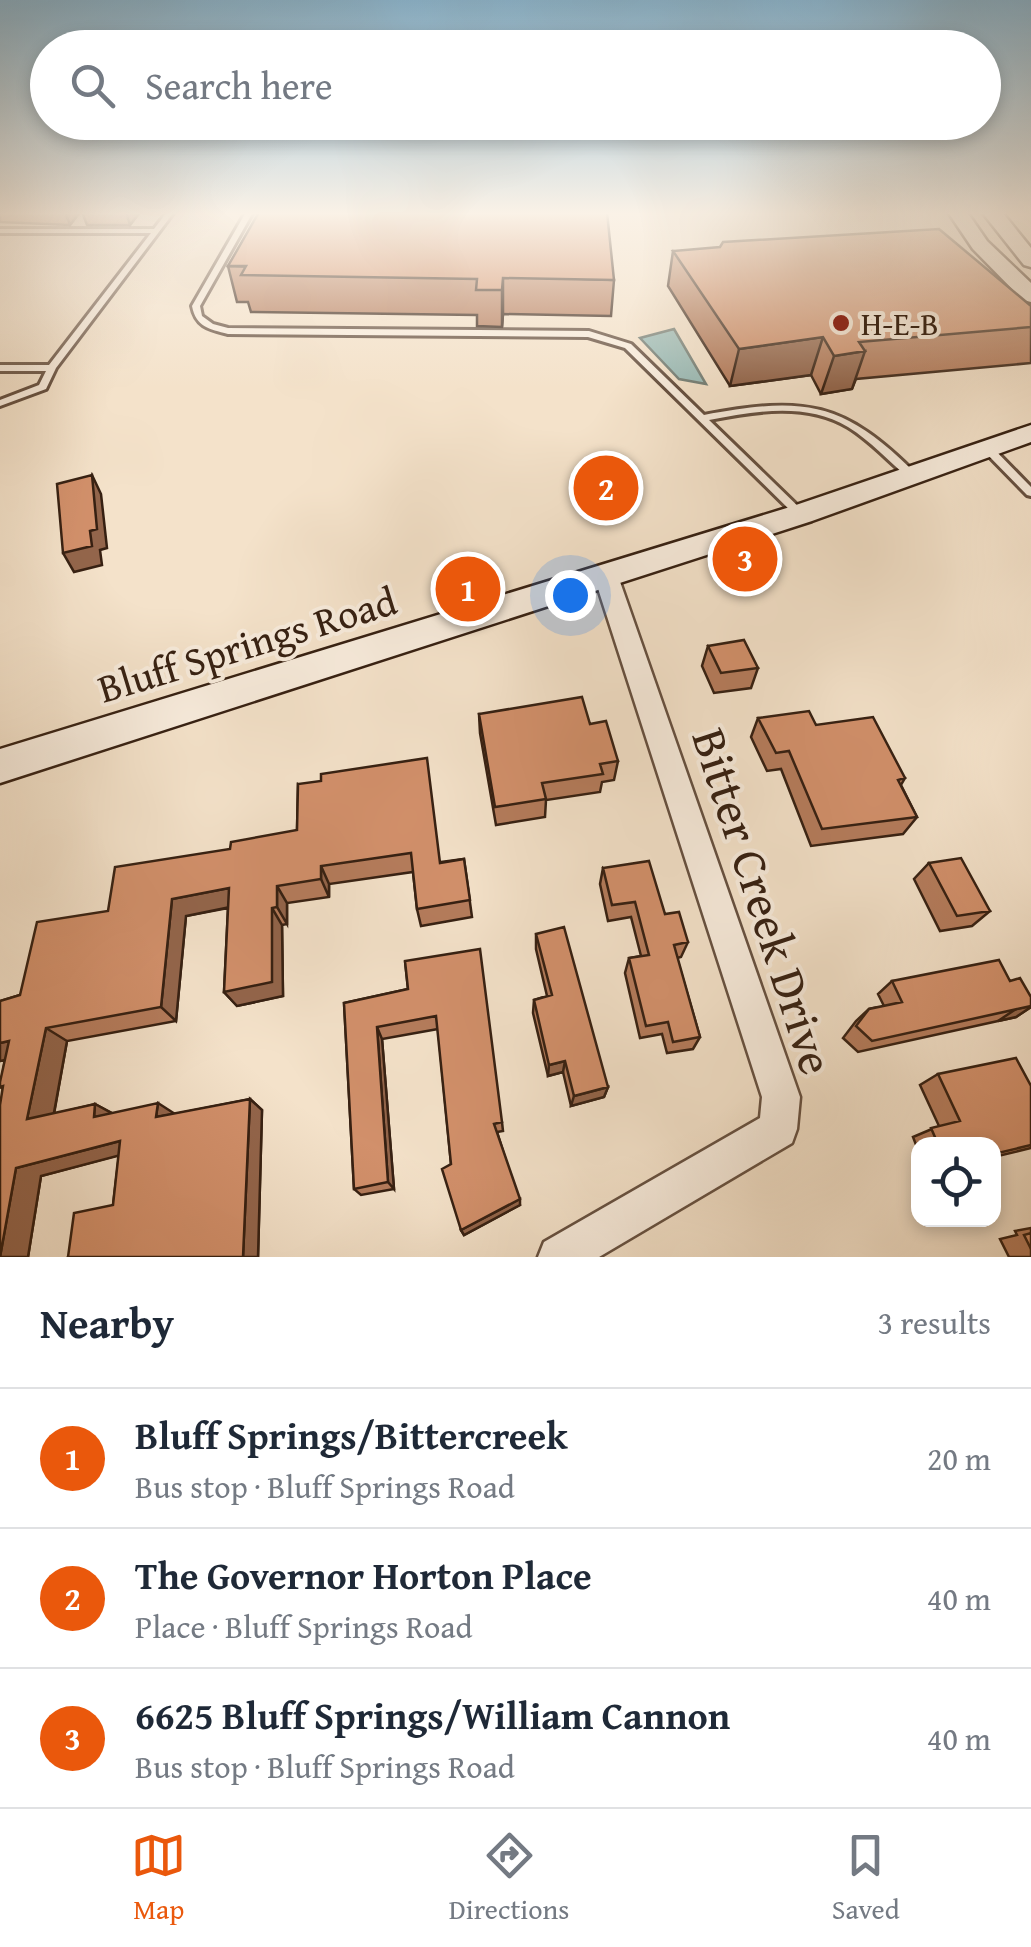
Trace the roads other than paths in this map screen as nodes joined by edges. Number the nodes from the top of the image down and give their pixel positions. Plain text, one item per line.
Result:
1 (127, 271) edge
2 (216, 271) edge
3 (1002, 271) edge
4 (1031, 294) edge
5 (0, 368) edge
6 (52, 368) junction
7 (0, 403) edge
8 (702, 418) junction
9 (1031, 433) edge
10 (986, 448) junction
11 (912, 476) junction
12 (1030, 490) edge
13 (800, 514) junction
14 (606, 576) junction
15 (0, 766) edge
16 (559, 1257) edge

1 - 6 lane
2 - 8 lane
3 - 4 street
5 - 6 lane
6 - 7 lane
8 - 11 lane
8 - 13 lane
9 - 10 street, Bluff Springs Road
10 - 11 street, Bluff Springs Road
10 - 12 lane
11 - 13 street, Bluff Springs Road
13 - 14 street, Bluff Springs Road
14 - 15 street, Bluff Springs Road
14 - 16 street, Bitter Creek Drive

